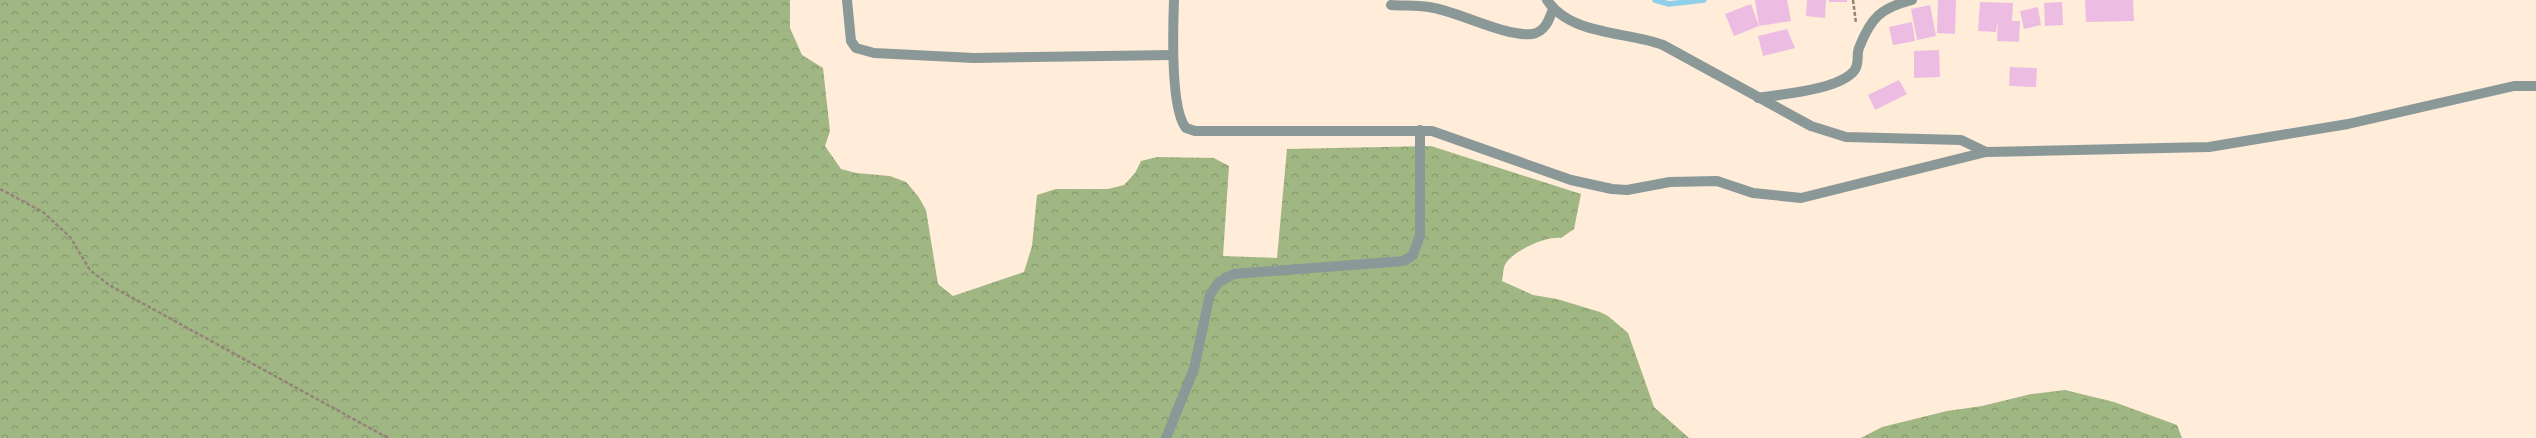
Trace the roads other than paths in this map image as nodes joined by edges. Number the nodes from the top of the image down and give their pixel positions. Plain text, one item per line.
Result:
1 (847, 0) edge
2 (1174, 0) edge
3 (1547, 0) edge
4 (1912, 0) edge
5 (1391, 5) dead end
6 (1553, 9) junction
7 (1173, 55) junction
8 (2536, 86) edge
9 (1758, 98) junction
10 (1420, 130) junction
11 (1986, 152) junction
12 (1166, 438) edge

1 - 7 street
2 - 7 street
3 - 6 street
4 - 9 street
5 - 6 street
6 - 9 street
7 - 10 street
8 - 11 street
9 - 11 street
10 - 11 street
10 - 12 street

